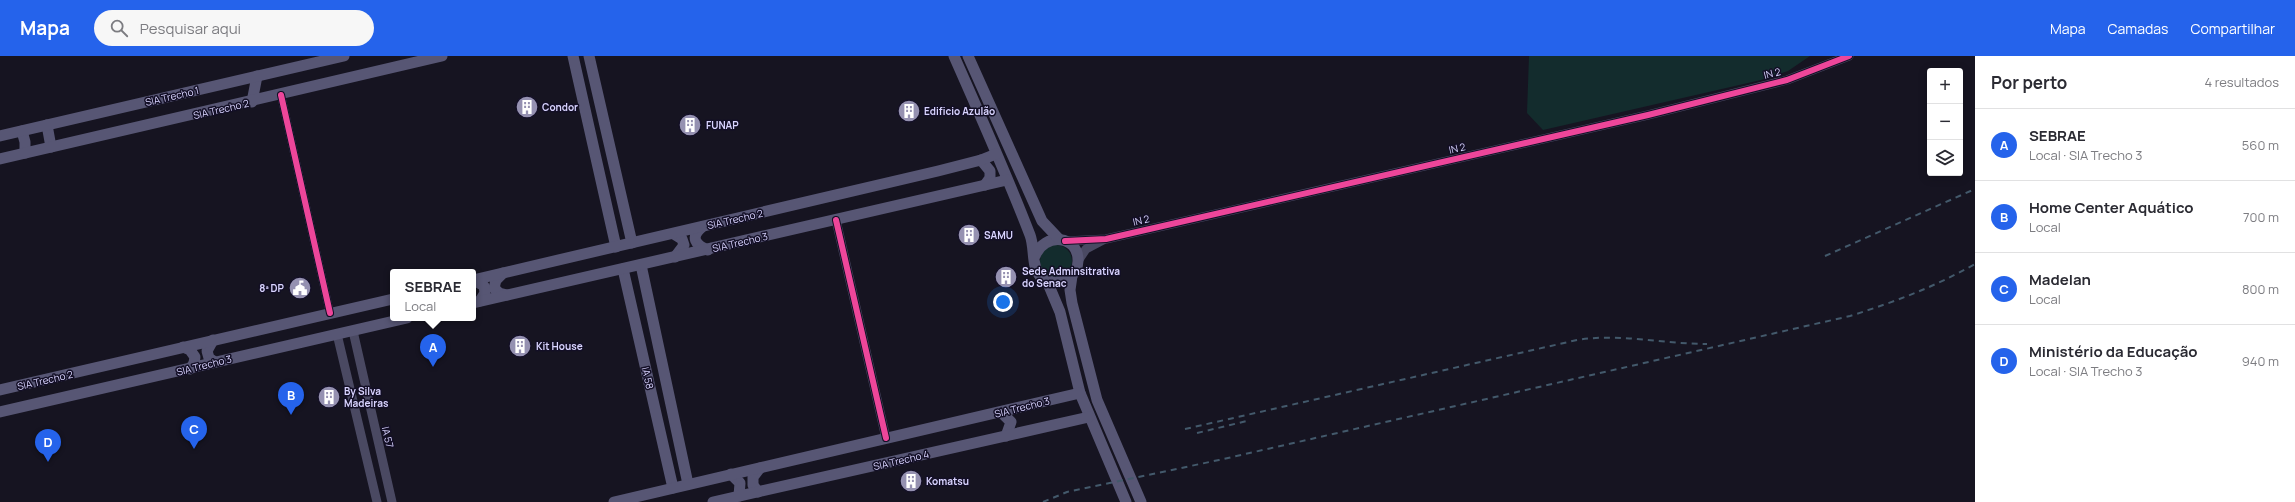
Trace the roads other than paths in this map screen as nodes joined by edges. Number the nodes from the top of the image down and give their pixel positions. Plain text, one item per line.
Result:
1 (344, 56) edge
2 (442, 56) edge
3 (573, 56) edge
4 (589, 56) edge
5 (954, 56) edge
6 (968, 56) edge
7 (1849, 56) edge
8 (419, 59) edge
9 (257, 76) junction
10 (281, 95) junction
11 (252, 102) junction
12 (47, 125) junction
13 (22, 131) junction
14 (0, 136) edge
15 (51, 148) junction
16 (24, 153) junction
17 (996, 154) junction
18 (0, 159) edge
19 (981, 160) junction
20 (1007, 180) junction
21 (985, 185) junction
22 (836, 220) junction
23 (702, 227) junction
24 (674, 234) junction
25 (1106, 238) junction
26 (1062, 240) junction
27 (632, 243) junction
28 (616, 247) junction
29 (708, 250) junction
30 (1035, 256) junction
31 (675, 257) junction
32 (1078, 261) junction
33 (640, 265) junction
34 (623, 269) junction
35 (503, 273) junction
36 (1072, 276) junction
37 (476, 279) edge
38 (642, 280) junction
39 (1047, 281) junction
40 (476, 282) edge
41 (626, 284) junction
42 (507, 295) junction
43 (390, 300) edge
44 (476, 302) edge
45 (330, 313) junction
46 (395, 321) edge
47 (353, 331) junction
48 (337, 334) junction
49 (213, 340) junction
50 (183, 347) junction
51 (214, 362) junction
52 (190, 369) junction
53 (364, 380) junction
54 (665, 382) junction
55 (349, 383) junction
56 (649, 386) junction
57 (0, 390) edge
58 (1080, 393) junction
59 (0, 412) edge
60 (1001, 412) junction
61 (1089, 416) junction
62 (1006, 436) junction
63 (886, 438) junction
64 (760, 468) junction
65 (731, 474) junction
66 (688, 484) junction
67 (673, 488) junction
68 (758, 492) junction
69 (739, 496) junction
70 (391, 499) edge
71 (377, 500) edge
72 (614, 502) edge
73 (713, 502) edge
74 (1126, 502) edge
75 (1141, 502) edge

1 - 9 main road, SIA Trecho 1
2 - 8 main road, SIA Trecho 2
3 - 28 main road
4 - 27 main road
5 - 17 main road
6 - 26 main road
7 - 25 street, IN 2
8 - 10 main road, SIA Trecho 2
9 - 11 main road
9 - 12 main road, SIA Trecho 1
10 - 11 main road, SIA Trecho 2
10 - 45 street
11 - 15 main road, SIA Trecho 2
12 - 13 main road, SIA Trecho 1
12 - 15 main road
13 - 14 main road, SIA Trecho 1
13 - 16 main road
15 - 16 main road, SIA Trecho 2
16 - 18 main road, SIA Trecho 2
17 - 19 main road, SIA Trecho 2
17 - 20 main road
19 - 21 main road
19 - 23 main road, SIA Trecho 2
20 - 21 main road, SIA Trecho 3
20 - 30 main road
21 - 22 main road, SIA Trecho 3
22 - 29 main road, SIA Trecho 3
22 - 63 street
23 - 24 main road, SIA Trecho 2
23 - 29 main road
24 - 27 main road, SIA Trecho 2
24 - 31 main road
25 - 26 street, IN 2
25 - 32 street, IN 2
26 - 30 main road
26 - 32 main road
27 - 28 main road, SIA Trecho 2
28 - 35 main road, SIA Trecho 2
29 - 31 main road, SIA Trecho 3
30 - 39 main road
31 - 33 main road, SIA Trecho 3
32 - 36 main road
33 - 34 main road, SIA Trecho 3
33 - 38 main road, IA 58
34 - 41 main road, IA 58
34 - 42 main road, SIA Trecho 3
35 - 37 main road, SIA Trecho 2
35 - 42 main road
36 - 39 main road
36 - 75 main road
38 - 41 main road
38 - 54 main road, IA 58
39 - 58 main road
40 - 44 main road
41 - 56 main road, IA 58
42 - 44 main road, SIA Trecho 3
43 - 45 main road, SIA Trecho 2
45 - 49 main road, SIA Trecho 2
46 - 47 main road, SIA Trecho 3
47 - 48 main road, SIA Trecho 3
47 - 53 street, IA 57
48 - 51 main road, SIA Trecho 3
48 - 55 street
49 - 50 main road, SIA Trecho 2
49 - 51 main road
50 - 52 main road
50 - 57 main road, SIA Trecho 2
51 - 52 main road, SIA Trecho 3
52 - 59 main road, SIA Trecho 3
53 - 55 street
53 - 70 street, IA 57
54 - 56 main road
54 - 66 main road, IA 58
55 - 71 street
56 - 67 main road, IA 58
58 - 60 main road, SIA Trecho 3
58 - 61 main road
60 - 62 main road
60 - 63 main road, SIA Trecho 3
61 - 62 main road, SIA Trecho 4
61 - 74 main road
62 - 68 main road, SIA Trecho 4
63 - 64 main road, SIA Trecho 3
64 - 65 main road, SIA Trecho 3
64 - 68 main road
65 - 66 main road, SIA Trecho 3
65 - 69 main road
66 - 67 main road, SIA Trecho 3
67 - 72 main road, SIA Trecho 3
68 - 69 main road, SIA Trecho 4
69 - 73 main road, SIA Trecho 4
70 - 71 street

